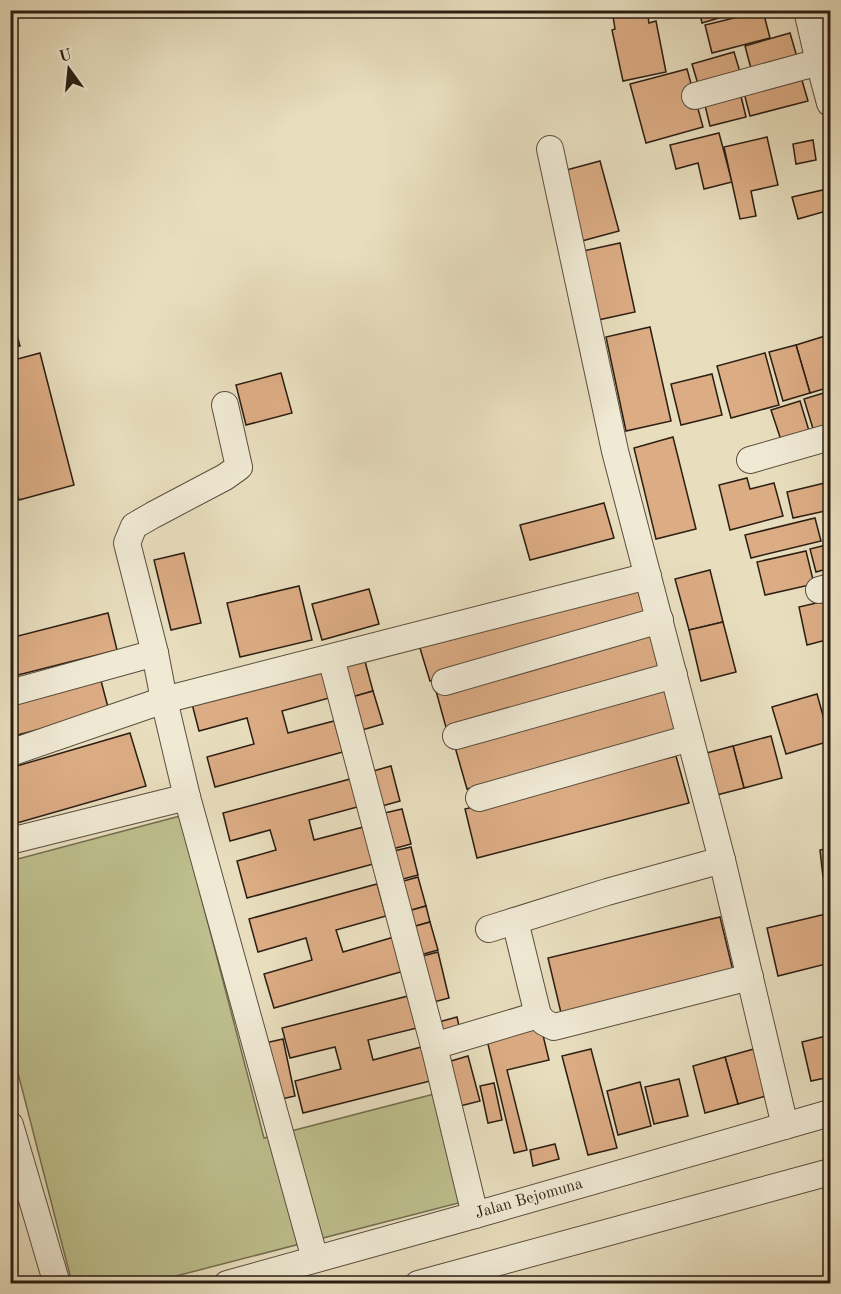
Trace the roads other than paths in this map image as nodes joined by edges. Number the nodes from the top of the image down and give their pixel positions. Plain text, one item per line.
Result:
1 (807, 10) edge
2 (819, 62) junction
3 (695, 96) dead end
4 (831, 103) edge
5 (550, 149) dead end
6 (225, 405) dead end
7 (831, 437) edge
8 (750, 460) dead end
9 (648, 576) junction
10 (660, 620) junction
11 (155, 653) junction
12 (331, 658) junction
13 (674, 675) junction
14 (444, 682) dead end
15 (10, 693) edge
16 (164, 700) junction
17 (456, 736) dead end
18 (690, 738) junction
19 (10, 753) edge
20 (187, 797) junction
21 (479, 798) dead end
22 (10, 841) edge
23 (722, 860) junction
24 (515, 921) junction
25 (489, 929) dead end
26 (750, 977) junction
27 (538, 1015) junction
28 (434, 1046) junction
29 (831, 1113) edge
30 (10, 1125) edge
31 (785, 1126) junction
32 (831, 1172) edge
33 (475, 1215) junction
34 (315, 1259) junction
35 (57, 1284) edge
36 (227, 1284) edge
37 (418, 1284) edge

1 - 2 street
2 - 3 street
2 - 4 street
5 - 9 street
6 - 11 street
7 - 8 street
9 - 10 street
9 - 12 street
10 - 13 street
10 - 14 street
11 - 15 street
11 - 16 street
12 - 16 street
12 - 28 street
13 - 17 street
13 - 18 street
16 - 19 street
16 - 20 street
18 - 21 street
18 - 23 street
20 - 22 street
20 - 34 street
23 - 24 street
23 - 26 street
24 - 25 street
24 - 27 street
26 - 27 street
26 - 31 street
27 - 28 street
28 - 33 street
29 - 31 street, Jalan Bejomuna
30 - 35 street
31 - 33 street, Jalan Bejomuna
32 - 37 street
33 - 34 street, Jalan Bejomuna
34 - 36 street, Jalan Bejomuna

